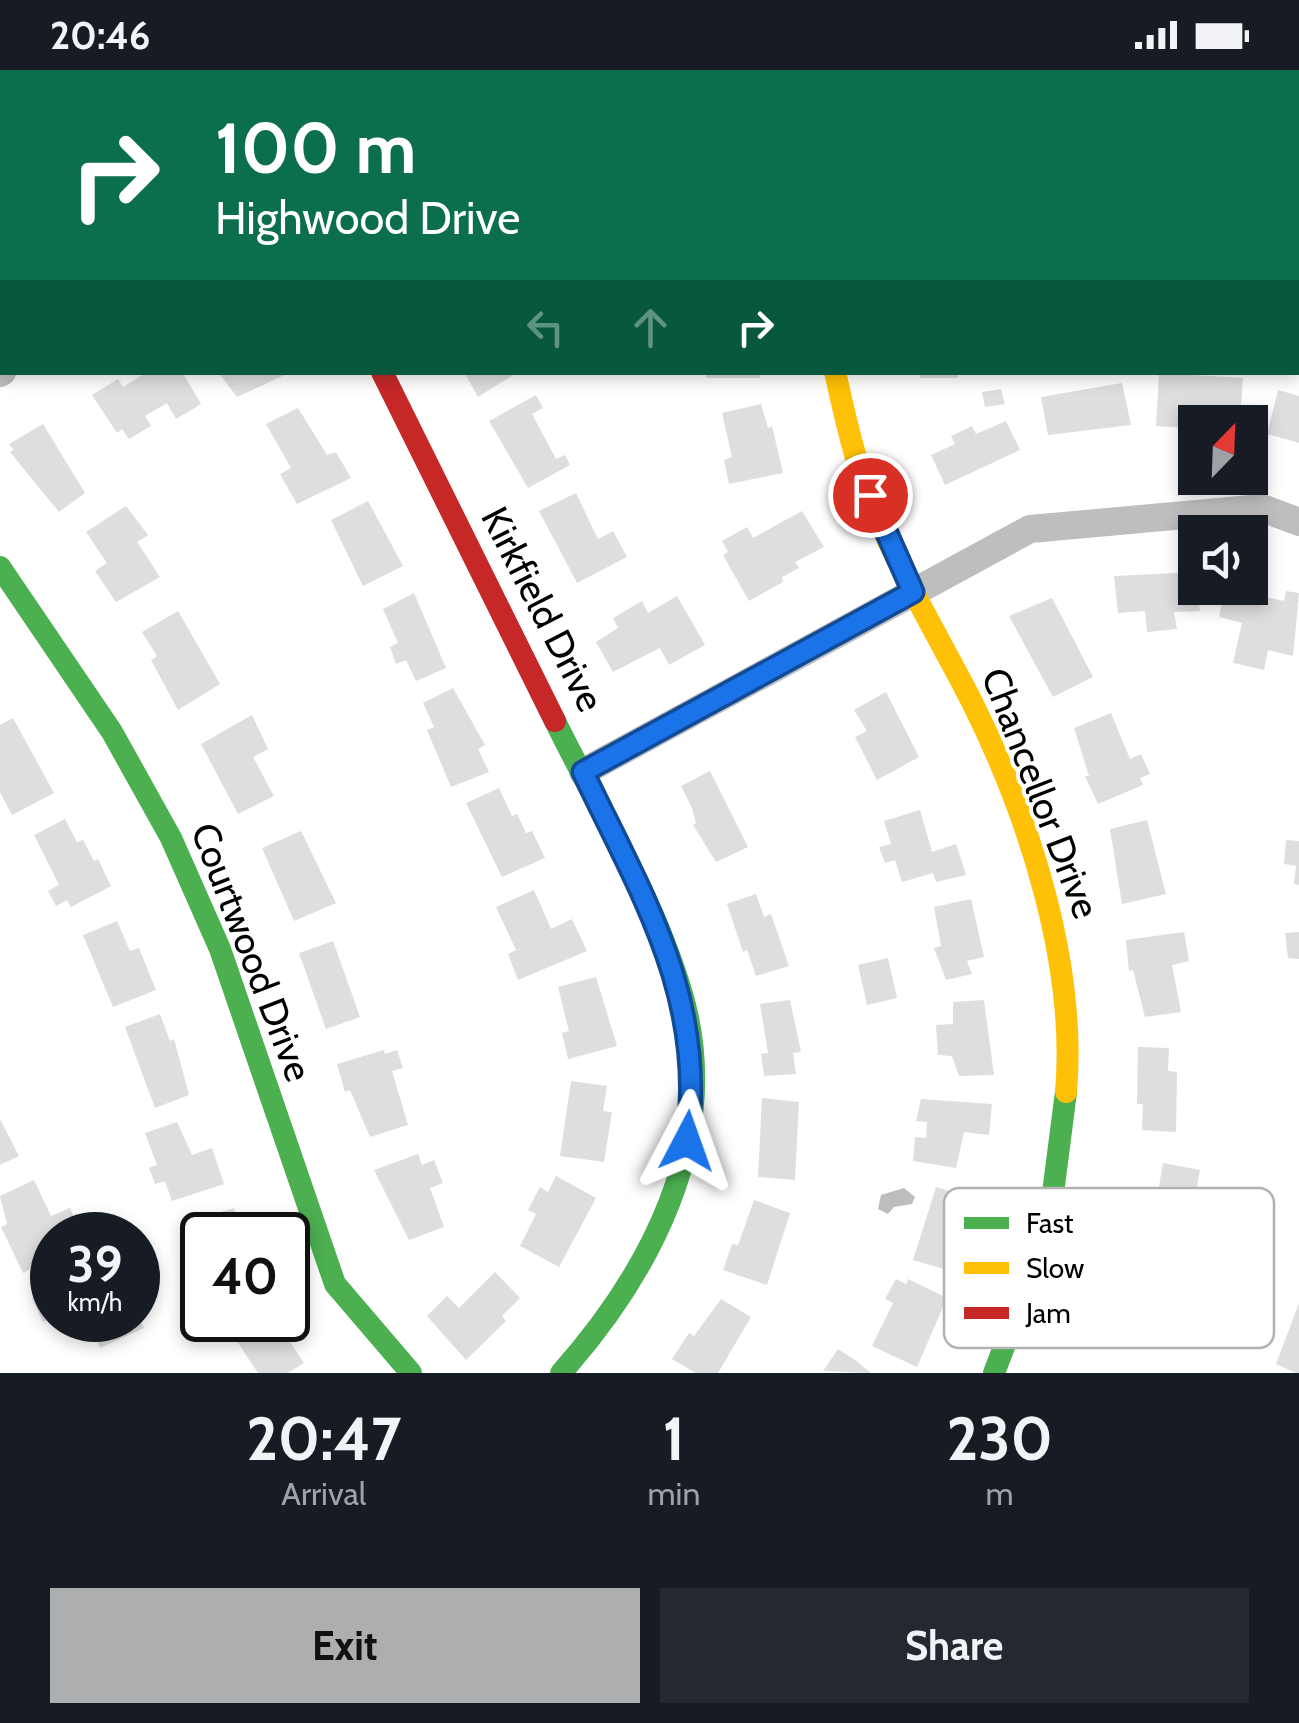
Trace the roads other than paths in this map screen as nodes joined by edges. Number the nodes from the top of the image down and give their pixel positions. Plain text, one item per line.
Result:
1 (384, 375) edge
2 (836, 375) edge
3 (1299, 522) edge
4 (0, 568) edge
5 (913, 592) junction
6 (583, 772) junction
7 (1055, 1188) edge
8 (1004, 1348) edge
9 (411, 1373) edge
10 (562, 1373) edge
11 (994, 1373) edge

1 - 6 street, Kirkfield Drive
2 - 5 street, Chancellor Drive
3 - 5 street
4 - 9 street, Courtwood Drive
5 - 6 street
5 - 7 street, Chancellor Drive
6 - 10 street, Kirkfield Drive
8 - 11 street, Chancellor Drive

